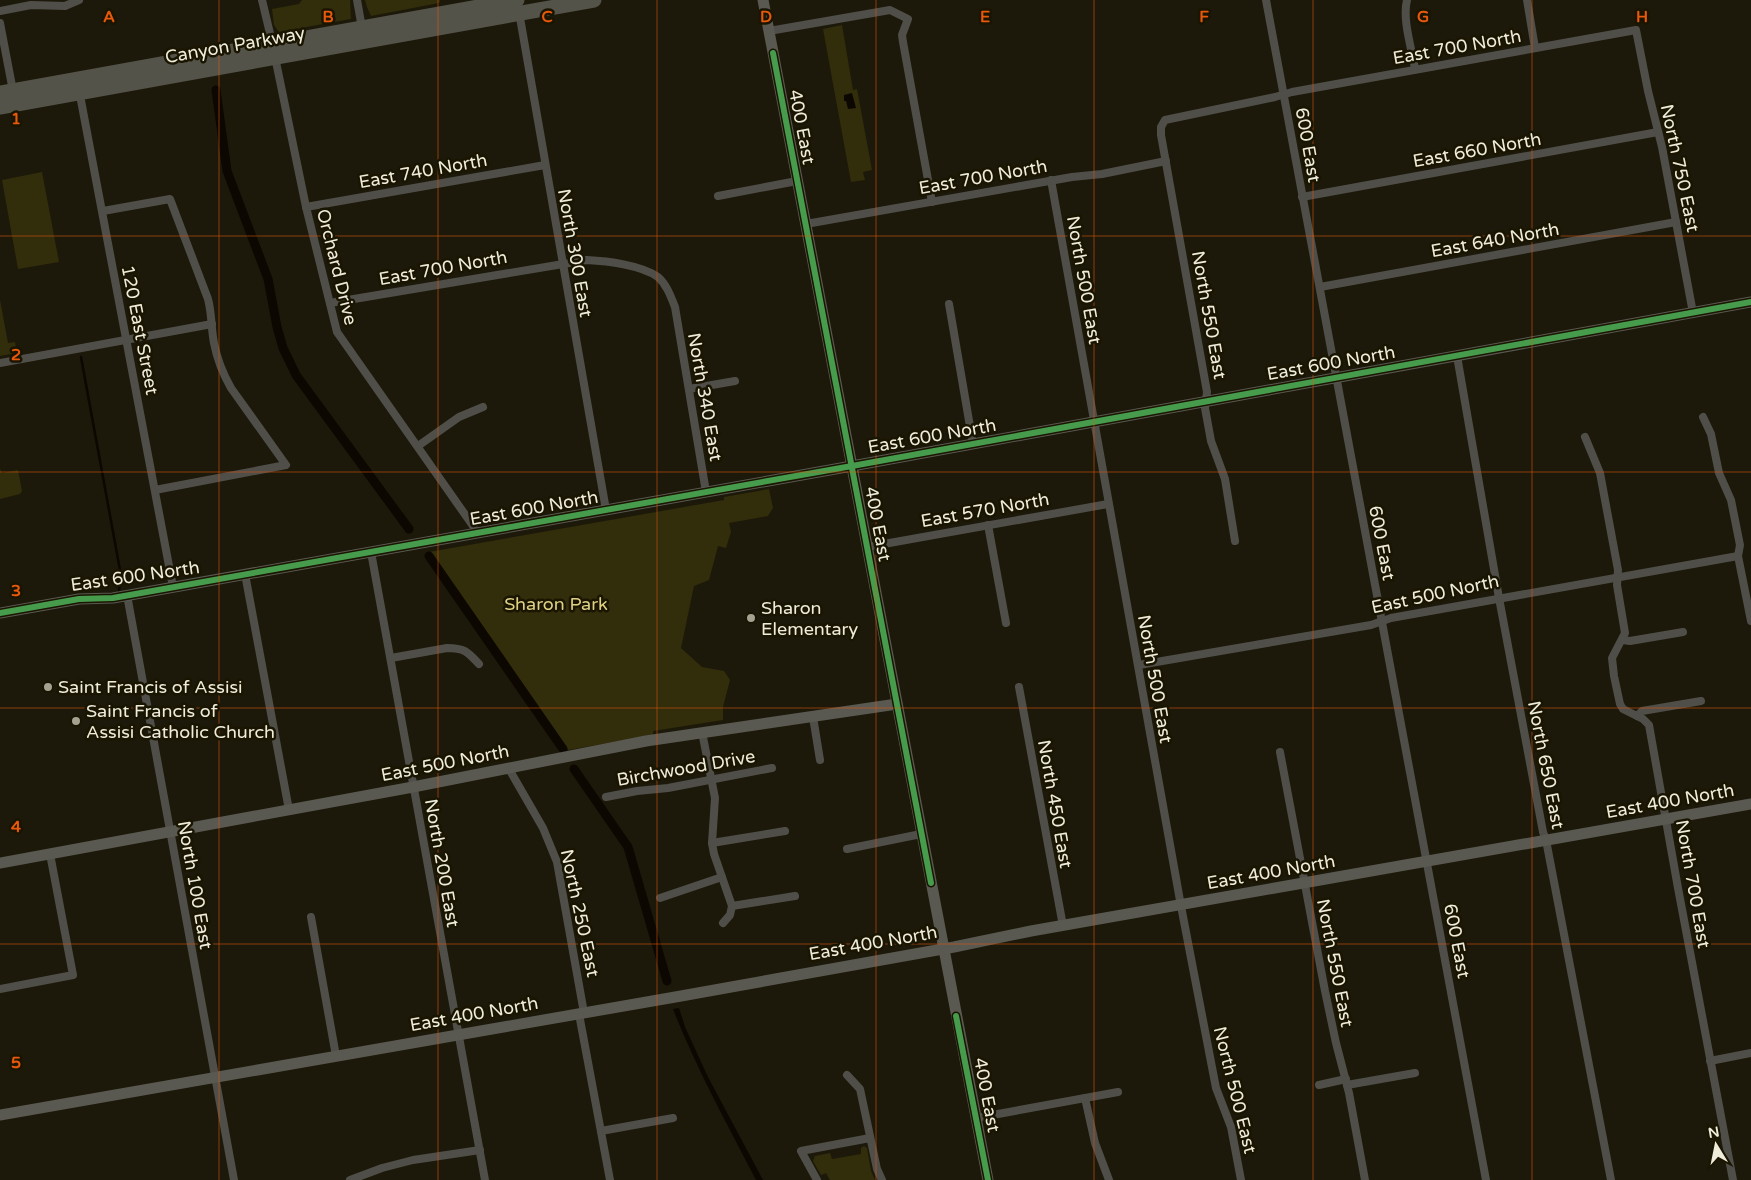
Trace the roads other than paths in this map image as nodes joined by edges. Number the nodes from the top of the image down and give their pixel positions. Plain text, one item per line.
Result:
1 (79, 0) edge
2 (262, 0) edge
3 (357, 0) edge
4 (594, 0) edge
5 (763, 0) edge
6 (1266, 0) edge
7 (1406, 0) edge
8 (1527, 0) edge
9 (517, 4) edge
10 (0, 11) edge
11 (0, 23) edge
12 (362, 28) junction
13 (1636, 30) joint
14 (769, 31) junction
15 (1535, 48) junction
16 (274, 51) junction
17 (1415, 69) junction
18 (78, 86) junction
19 (6, 92) edge
20 (1284, 94) junction
21 (0, 107) edge
22 (1163, 123) joint
23 (1658, 132) junction
24 (1166, 161) junction
25 (545, 165) junction
26 (1051, 180) junction
27 (797, 181) junction
28 (718, 196) dead end
29 (1302, 198) junction
30 (932, 202) junction
31 (306, 207) junction
32 (103, 211) junction
33 (1676, 222) junction
34 (806, 224) junction
35 (562, 263) junction
36 (1320, 287) junction
37 (1751, 302) edge
38 (330, 303) junction
39 (949, 304) dead end
40 (675, 307) joint
41 (1693, 313) junction
42 (212, 324) junction
43 (127, 339) junction
44 (1457, 356) junction
45 (0, 362) edge
46 (1336, 378) junction
47 (735, 381) dead end
48 (689, 390) junction
49 (1206, 401) junction
50 (483, 407) dead end
51 (1703, 417) dead end
52 (1094, 422) junction
53 (1585, 437) dead end
54 (974, 444) junction
55 (418, 446) junction
56 (852, 466) junction
57 (155, 490) junction
58 (706, 492) junction
59 (1108, 504) junction
60 (606, 510) junction
61 (988, 525) junction
62 (478, 533) junction
63 (1235, 541) dead end
64 (867, 546) junction
65 (371, 552) junction
66 (1738, 556) junction
67 (245, 574) junction
68 (1617, 577) junction
69 (173, 587) junction
70 (126, 595) junction
71 (1499, 598) junction
72 (0, 613) edge
73 (1382, 621) junction
74 (1751, 621) edge
75 (1006, 623) dead end
76 (1683, 632) dead end
77 (1623, 640) junction
78 (391, 658) junction
79 (479, 664) dead end
80 (1139, 665) junction
81 (1019, 687) dead end
82 (1701, 701) dead end
83 (897, 704) junction
84 (1637, 716) junction
85 (813, 717) junction
86 (702, 732) junction
87 (1280, 752) dead end
88 (820, 760) dead end
89 (772, 768) dead end
90 (509, 769) junction
91 (712, 779) junction
92 (413, 787) junction
93 (606, 797) dead end
94 (1751, 804) edge
95 (289, 810) junction
96 (1666, 819) junction
97 (785, 831) dead end
98 (170, 832) junction
99 (922, 834) junction
100 (1546, 840) junction
101 (712, 843) junction
102 (847, 848) dead end
103 (50, 854) junction
104 (1426, 862) junction
105 (0, 863) edge
106 (722, 877) junction
107 (1305, 884) junction
108 (795, 896) dead end
109 (660, 898) dead end
110 (732, 906) junction
111 (1181, 906) junction
112 (311, 917) dead end
113 (723, 923) dead end
114 (1062, 926) junction
115 (943, 948) junction
116 (0, 989) edge
117 (582, 1013) junction
118 (459, 1035) junction
119 (1751, 1053) edge
120 (336, 1056) junction
121 (1710, 1060) junction
122 (1415, 1073) dead end
123 (847, 1075) dead end
124 (216, 1077) junction
125 (1346, 1082) junction
126 (1319, 1085) dead end
127 (1118, 1092) dead end
128 (1085, 1098) junction
129 (0, 1114) edge
130 (673, 1118) dead end
131 (976, 1118) junction
132 (601, 1131) junction
133 (870, 1138) junction
134 (480, 1150) junction
135 (234, 1180) edge
136 (350, 1180) edge
137 (485, 1180) edge
138 (610, 1180) edge
139 (817, 1180) edge
140 (882, 1180) edge
141 (988, 1180) edge
142 (1109, 1180) edge
143 (1241, 1180) edge
144 (1364, 1180) edge
145 (1486, 1180) edge
146 (1611, 1180) edge
147 (1733, 1180) edge

1 - 10 street
2 - 16 street, Orchard Drive
3 - 12 street
4 - 9 highway, Canyon Parkway
5 - 14 street, 400 East
6 - 20 street, 600 East
7 - 17 street
8 - 15 street
9 - 12 highway, Canyon Parkway
9 - 16 highway, Canyon Parkway
9 - 25 street, North 300 East
11 - 19 street
12 - 16 highway, Canyon Parkway
13 - 15 street, East 700 North
13 - 23 street, North 750 East
14 - 27 street, 400 East
14 - 30 street
15 - 17 street, East 700 North
16 - 18 highway, Canyon Parkway
16 - 31 street, Orchard Drive
17 - 20 street, East 700 North
18 - 19 highway, Canyon Parkway
18 - 21 highway, Canyon Parkway
18 - 32 street, 120 East Street
20 - 22 street, East 700 North
20 - 29 street, 600 East
22 - 24 street, North 550 East
23 - 29 street, East 660 North
23 - 33 street, North 750 East
24 - 26 street, East 700 North
24 - 49 street, North 550 East
25 - 31 street, East 740 North
25 - 35 street, North 300 East
26 - 30 street, East 700 North
26 - 52 street, North 500 East
27 - 28 street
27 - 34 street, 400 East
29 - 36 street, 600 East
30 - 34 street, East 700 North
31 - 38 street, Orchard Drive
32 - 42 street
32 - 43 street, 120 East Street
33 - 36 street, East 640 North
33 - 41 street, North 750 East
34 - 56 street, 400 East
35 - 38 street, East 700 North
35 - 40 street, East 700 North
35 - 60 street, North 300 East
36 - 46 street, 600 East
37 - 41 street, East 600 North
38 - 55 street, Orchard Drive
39 - 54 street
40 - 48 street, North 340 East
41 - 44 street, East 600 North
42 - 43 street
42 - 57 street
43 - 45 street
43 - 57 street, 120 East Street
44 - 46 street, East 600 North
44 - 71 street, North 650 East
46 - 49 street, East 600 North
46 - 73 street, 600 East
47 - 48 street
48 - 58 street, North 340 East
49 - 52 street, East 600 North
49 - 63 street, North 550 East
50 - 55 street
51 - 66 street
52 - 54 street, East 600 North
52 - 59 street, North 500 East
53 - 68 street, North 700 East
54 - 56 street, East 600 North
55 - 62 street, Orchard Drive
56 - 58 street, East 600 North
56 - 64 street, 400 East
57 - 69 street, 120 East Street
58 - 60 street, East 600 North
59 - 61 street, East 570 North
59 - 80 street, North 500 East
60 - 62 street, East 600 North
61 - 64 street, East 570 North
61 - 75 street
62 - 65 street, East 600 North
64 - 83 street, 400 East
65 - 67 street, East 600 North
65 - 78 street, North 200 East
66 - 68 street, East 500 North
66 - 74 street
67 - 69 street, East 600 North
67 - 95 street
68 - 71 street, East 500 North
68 - 77 street, North 700 East
69 - 70 street, East 600 North
70 - 72 street, East 600 North
70 - 98 street, North 100 East
71 - 73 street, East 500 North
71 - 100 street, North 650 East
73 - 80 street, East 500 North
73 - 104 street, 600 East
76 - 77 street
77 - 84 street, North 700 East
78 - 79 street
78 - 92 street, North 200 East
80 - 111 street, North 500 East
81 - 114 street, North 450 East
82 - 84 street
83 - 85 street, East 500 North
83 - 99 street, 400 East
84 - 96 street, North 700 East
85 - 86 street, East 500 North
85 - 88 street
86 - 90 street, East 500 North
86 - 91 street
87 - 107 street, North 550 East
89 - 91 street, Birchwood Drive
90 - 92 street, East 500 North
90 - 117 street, North 250 East
91 - 93 street, Birchwood Drive
91 - 101 street
92 - 95 street, East 500 North
92 - 118 street, North 200 East
94 - 96 street, East 400 North
95 - 98 street, East 500 North
96 - 100 street, East 400 North
96 - 121 street, North 700 East
97 - 101 street
98 - 103 street, East 500 North
98 - 124 street, North 100 East
99 - 102 street
99 - 115 street, 400 East
100 - 104 street, East 400 North
100 - 146 street, North 650 East
101 - 106 street
103 - 105 street, East 500 North
103 - 116 street
104 - 107 street, East 400 North
104 - 145 street, 600 East
106 - 109 street
106 - 110 street
107 - 111 street, East 400 North
107 - 125 street, North 550 East
108 - 110 street
110 - 113 street
111 - 114 street, East 400 North
111 - 143 street, North 500 East
112 - 120 street
114 - 115 street, East 400 North
115 - 117 street, East 400 North
115 - 131 street, 400 East
117 - 118 street, East 400 North
117 - 132 street, North 250 East
118 - 120 street, East 400 North
118 - 134 street, North 200 East
119 - 121 street
120 - 124 street, East 400 North
121 - 147 street, North 700 East
122 - 125 street
123 - 133 street
124 - 129 street, East 400 North
124 - 135 street, North 100 East
125 - 126 street
125 - 144 street, North 550 East
127 - 128 street
128 - 131 street
128 - 142 street
130 - 132 street
131 - 141 street, 400 East
132 - 138 street, North 250 East
133 - 139 street
133 - 140 street
134 - 136 street
134 - 137 street, North 200 East

